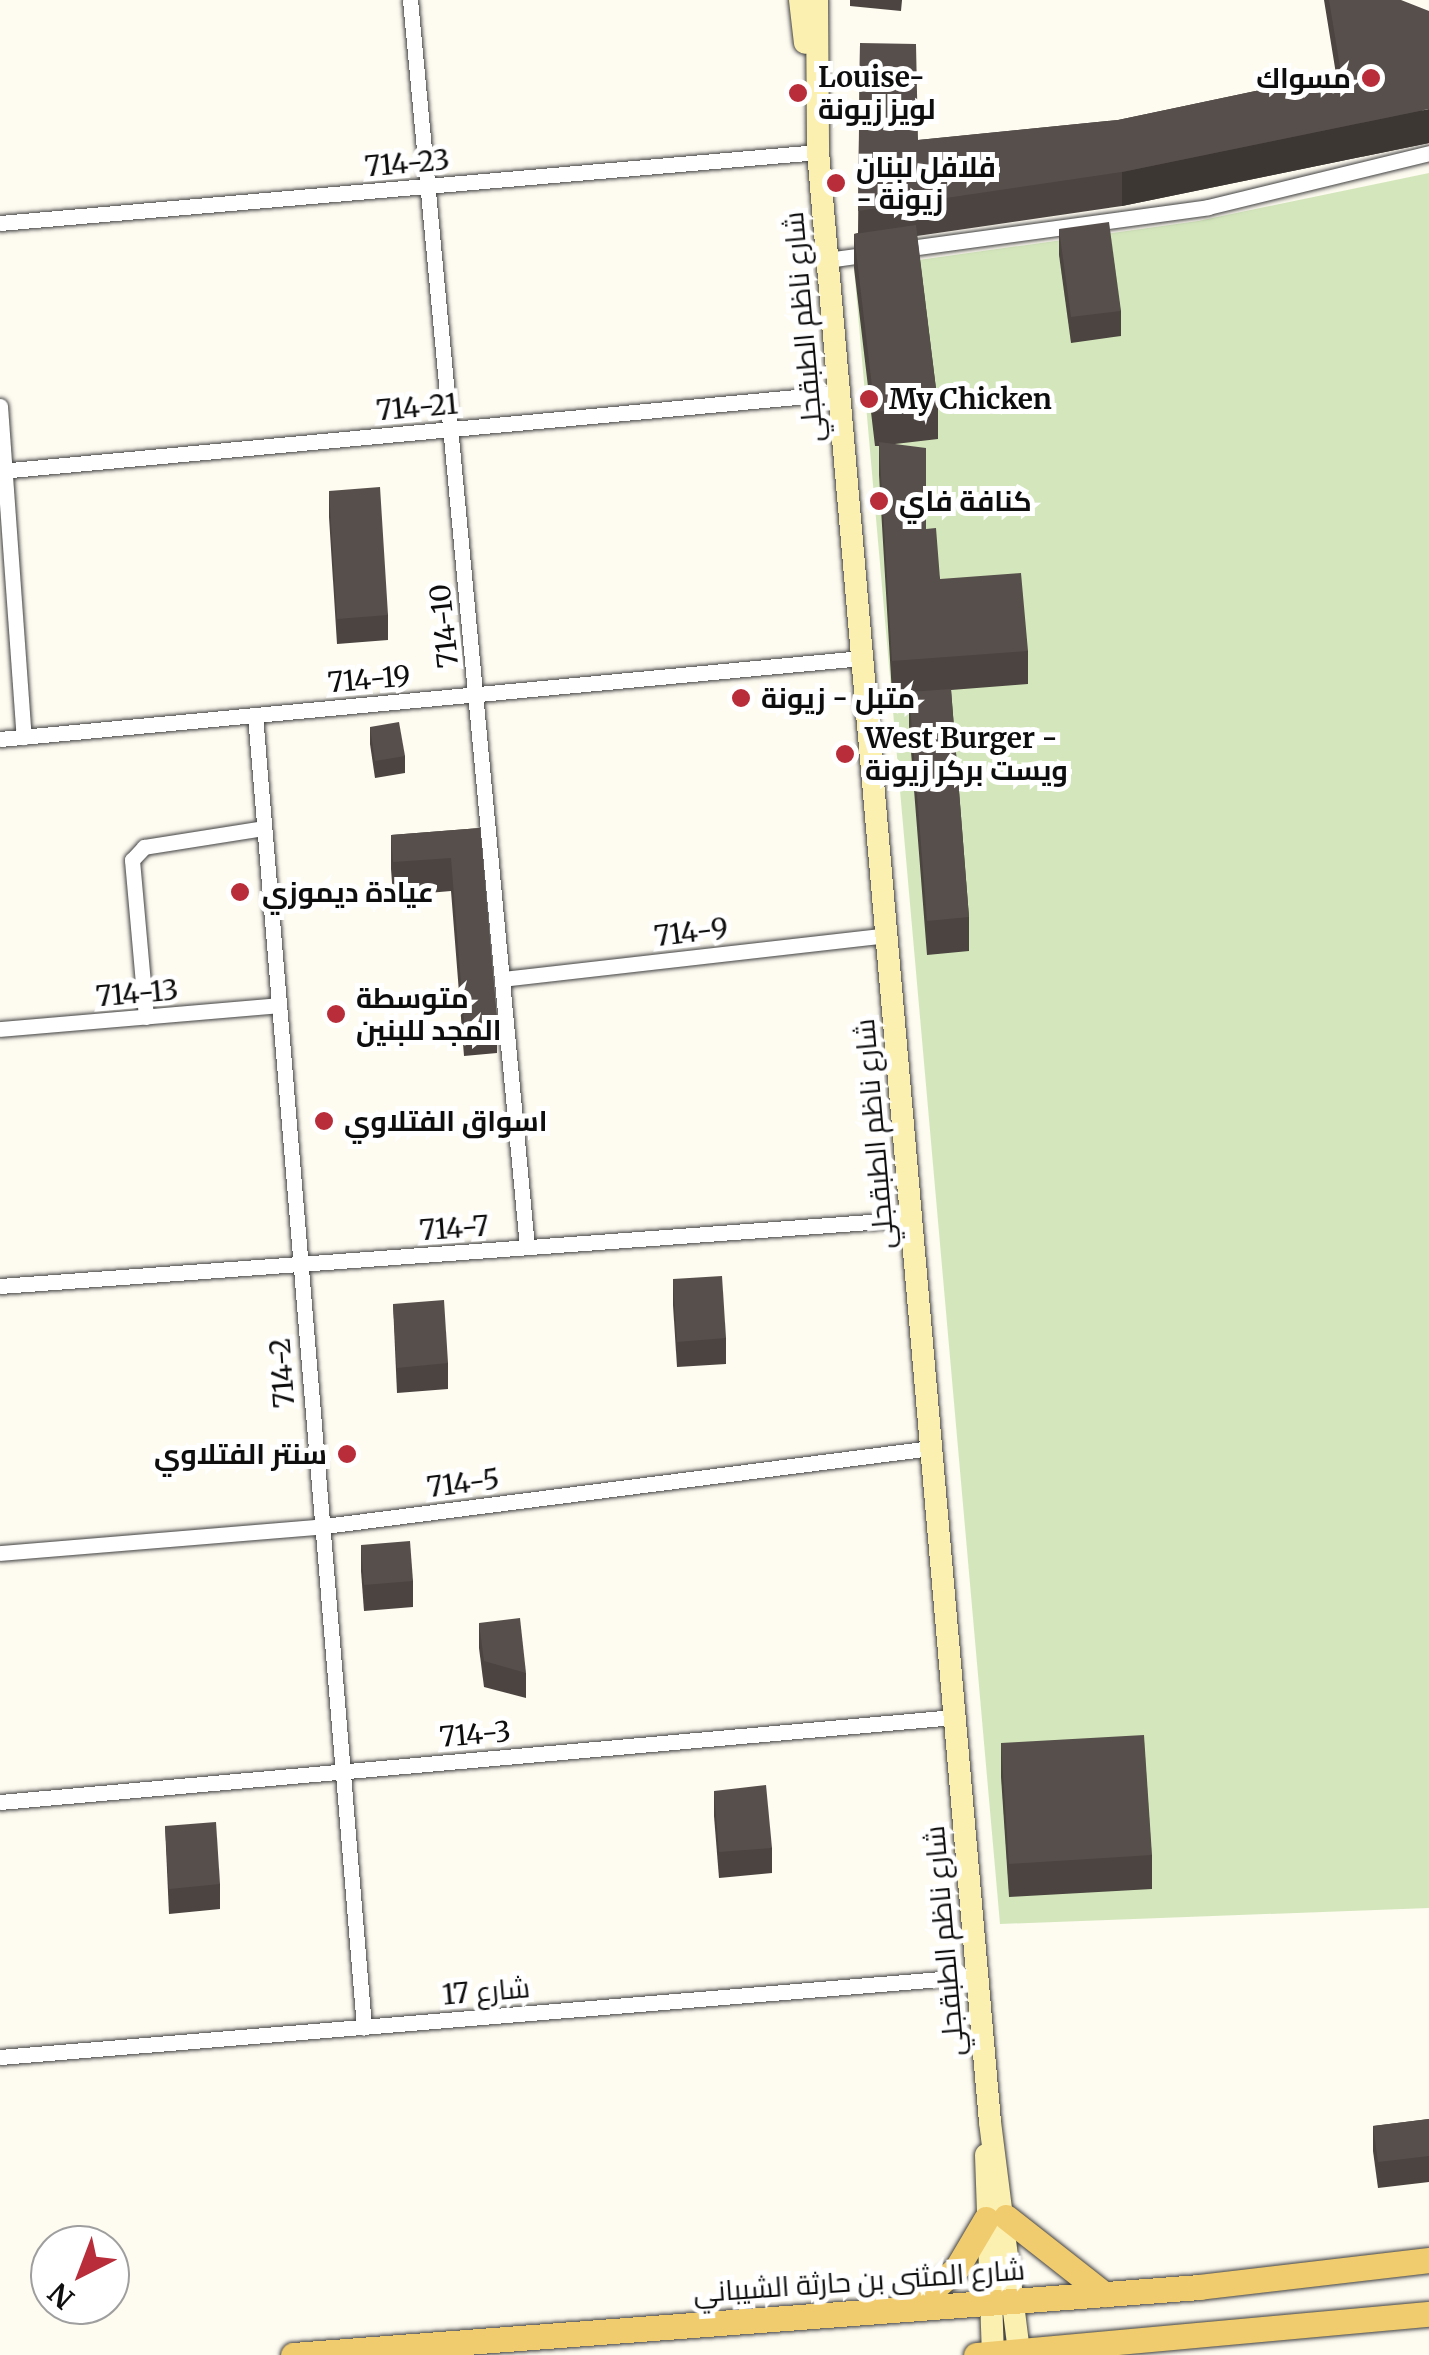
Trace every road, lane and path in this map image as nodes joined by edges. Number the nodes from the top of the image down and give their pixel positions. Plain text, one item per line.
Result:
1 (410, 0) edge
2 (800, 0) edge
3 (818, 0) edge
4 (818, 147) junction
5 (1429, 153) edge
6 (427, 186) junction
7 (0, 223) edge
8 (828, 260) junction
9 (839, 393) junction
10 (0, 406) edge
11 (450, 429) junction
12 (2, 470) edge
13 (862, 658) junction
14 (476, 694) junction
15 (255, 715) junction
16 (24, 737) junction
17 (0, 739) edge
18 (264, 828) junction
19 (886, 934) junction
20 (502, 978) junction
21 (279, 1005) junction
22 (146, 1017) junction
23 (0, 1030) edge
24 (911, 1219) junction
25 (528, 1247) junction
26 (300, 1264) junction
27 (0, 1286) edge
28 (931, 1448) junction
29 (317, 1527) junction
30 (0, 1553) edge
31 (954, 1716) junction
32 (342, 1771) junction
33 (0, 1802) edge
34 (977, 1976) junction
35 (364, 2027) junction
36 (0, 2057) edge
37 (996, 2218) junction
38 (1429, 2260) edge
39 (1104, 2294) junction
40 (1002, 2301) junction
41 (913, 2307) junction
42 (1429, 2316) edge
43 (1095, 2349) edge
44 (1020, 2353) edge
45 (988, 2354) edge
46 (293, 2355) edge

1 - 6 street, 714-10
2 - 4 main road, شارع ناظم الطبقجلي
3 - 4 main road, شارع ناظم الطبقجلي
4 - 6 street, 714-23
4 - 8 main road, شارع ناظم الطبقجلي
5 - 8 street
6 - 7 street, 714-23
6 - 11 street, 714-10
8 - 9 main road, شارع ناظم الطبقجلي
9 - 11 street, 714-21
9 - 13 main road, شارع ناظم الطبقجلي
10 - 12 street
11 - 12 street, 714-21
11 - 14 street, 714-10
12 - 16 street
13 - 14 street, 714-19
13 - 19 main road, شارع ناظم الطبقجلي
14 - 15 street, 714-19
14 - 20 street, 714-10
15 - 16 street, 714-19
15 - 18 street, 714-2
16 - 17 street, 714-19
18 - 21 street, 714-2
18 - 22 street
19 - 20 street, 714-9
19 - 24 main road, شارع ناظم الطبقجلي
20 - 25 street, 714-10
21 - 22 street, 714-13
21 - 26 street, 714-2
22 - 23 street, 714-13
24 - 25 street, 714-7
24 - 28 main road, شارع ناظم الطبقجلي
25 - 26 street, 714-7
26 - 27 street, 714-7
26 - 29 street, 714-2
28 - 29 street, 714-5
28 - 31 main road, شارع ناظم الطبقجلي
29 - 30 street, 714-5
29 - 32 street, 714-2
31 - 32 street, 714-3
31 - 34 main road, شارع ناظم الطبقجلي
32 - 33 street, 714-3
32 - 35 street, 714-2
34 - 35 street, شارع 17
34 - 37 main road, شارع ناظم الطبقجلي
35 - 36 street, شارع 17
37 - 39 main road
37 - 40 main road, شارع ناظم الطبقجلي
37 - 41 main road
38 - 39 main road, شارع المثنى بن حارثة الشيباني
39 - 40 main road, شارع المثنى بن حارثة الشيباني
40 - 41 main road, شارع المثنى بن حارثة الشيباني
40 - 44 main road, شارع ناظم الطبقجلي
40 - 45 main road, شارع ناظم الطبقجلي
41 - 46 main road, شارع المثنى بن حارثة الشيباني
42 - 43 main road
43 - 44 main road
44 - 45 main road

